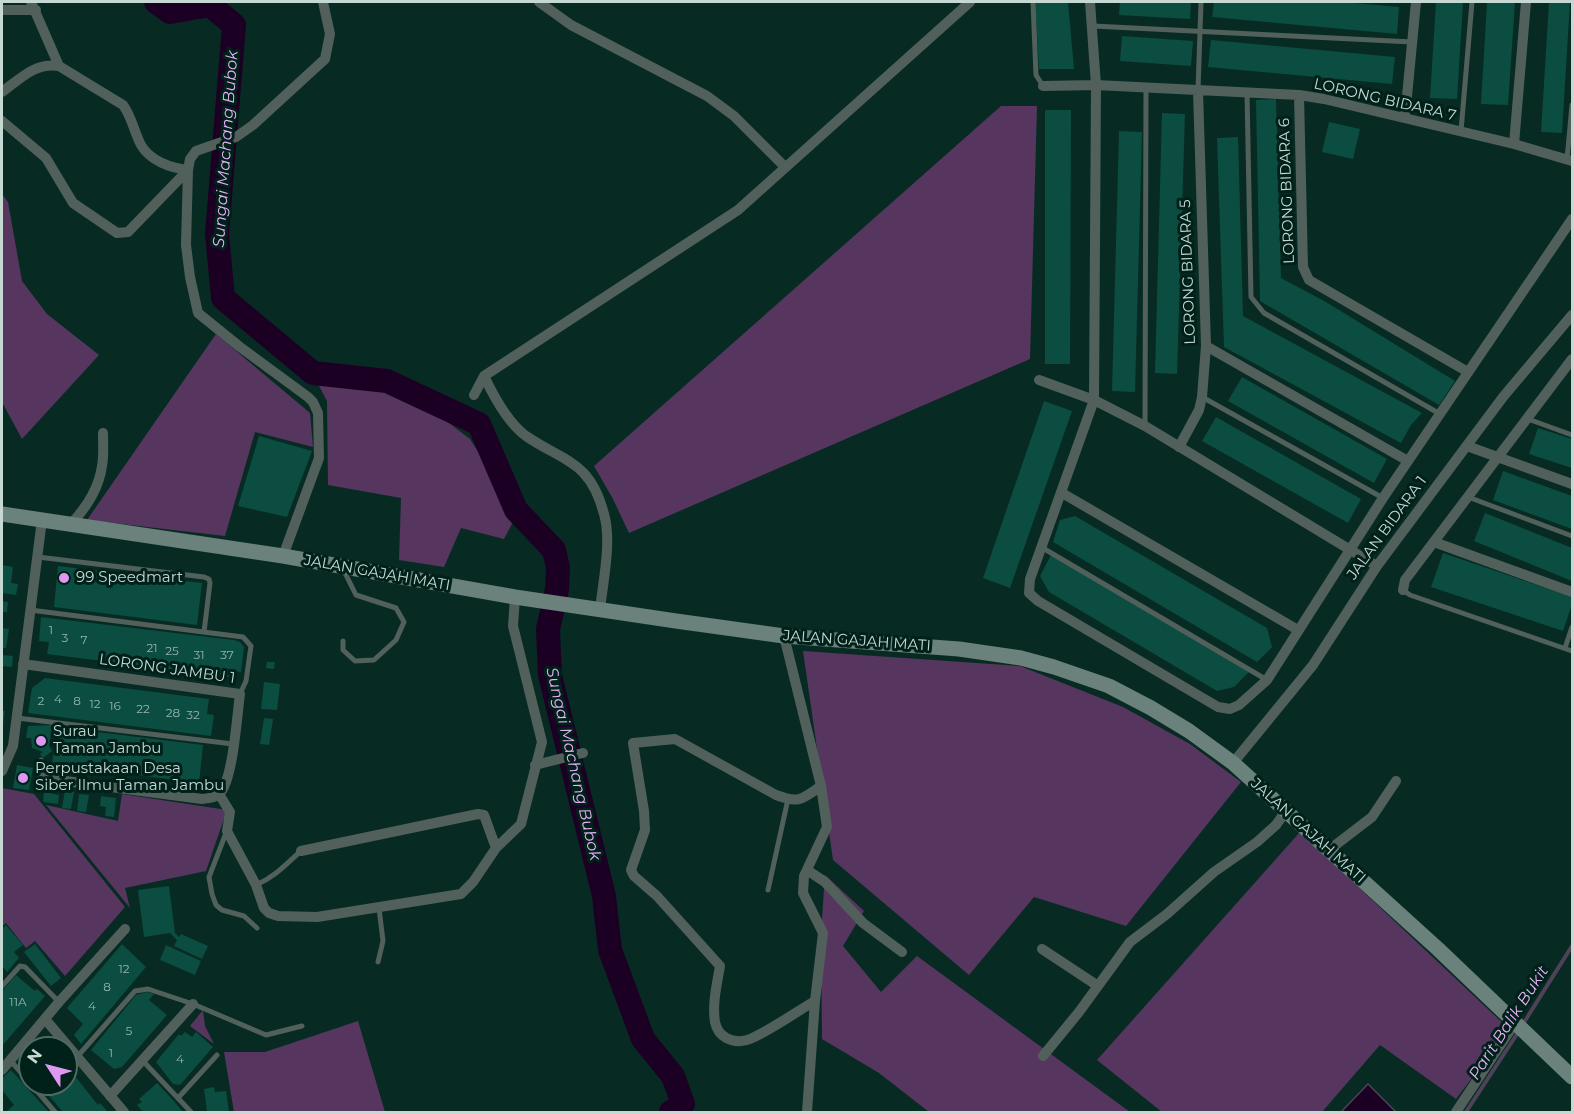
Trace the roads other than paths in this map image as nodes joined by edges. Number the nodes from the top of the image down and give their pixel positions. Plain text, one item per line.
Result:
1 (323, 2) edge
2 (539, 2) edge
3 (970, 2) edge
4 (1033, 2) edge
5 (1090, 2) edge
6 (1201, 2) edge
7 (1416, 2) edge
8 (1472, 2) edge
9 (1526, 2) edge
10 (33, 6) edge
11 (2, 10) edge
12 (1093, 26) junction
13 (1200, 31) junction
14 (1412, 42) junction
15 (58, 66) junction
16 (1096, 85) junction
17 (1043, 86) joint
18 (1146, 88) junction
19 (1198, 91) junction
20 (2, 92) edge
21 (1247, 93) junction
22 (1299, 95) junction
23 (1572, 105) edge
24 (1405, 117) junction
25 (2, 121) edge
26 (1461, 133) junction
27 (1514, 144) junction
28 (1570, 161) edge
29 (784, 167) junction
30 (188, 170) junction
31 (1572, 219) edge
32 (1572, 315) edge
33 (1206, 346) junction
34 (1572, 359) edge
35 (1468, 372) junction
36 (1567, 374) edge
37 (484, 376) junction
38 (1039, 380) dead end
39 (474, 395) dead end
40 (1202, 397) junction
41 (1094, 400) junction
42 (1440, 414) junction
43 (1528, 419) junction
44 (1145, 426) junction
45 (103, 433) dead end
46 (1572, 435) edge
47 (1467, 446) junction
48 (1179, 447) junction
49 (1498, 458) junction
50 (1408, 460) junction
51 (1572, 484) edge
52 (1062, 493) junction
53 (1468, 497) junction
54 (1383, 498) junction
55 (2, 514) edge
56 (42, 520) junction
57 (71, 524) junction
58 (1572, 536) edge
59 (1434, 542) junction
60 (1041, 547) junction
61 (1349, 549) junction
62 (37, 556) junction
63 (283, 556) junction
64 (1377, 566) junction
65 (342, 567) junction
66 (1403, 590) joint
67 (1572, 592) edge
68 (523, 598) junction
69 (30, 610) junction
70 (600, 610) junction
71 (1572, 627) edge
72 (1298, 630) junction
73 (204, 632) junction
74 (784, 636) junction
75 (343, 641) dead end
76 (1565, 648) junction
77 (1572, 651) edge
78 (23, 664) junction
79 (1267, 680) junction
80 (240, 694) junction
81 (16, 718) junction
82 (233, 744) junction
83 (583, 753) dead end
84 (42, 760) dead end
85 (1233, 763) junction
86 (535, 765) junction
87 (2, 771) edge
88 (42, 778) joint
89 (1396, 781) dead end
90 (821, 786) junction
91 (219, 794) junction
92 (788, 799) junction
93 (1286, 811) junction
94 (227, 831) junction
95 (496, 848) junction
96 (1329, 850) junction
97 (301, 851) joint
98 (807, 870) junction
99 (256, 885) junction
100 (768, 890) dead end
101 (379, 908) junction
102 (257, 928) dead end
103 (125, 929) dead end
104 (1042, 949) dead end
105 (902, 952) dead end
106 (378, 962) dead end
107 (2, 986) edge
108 (1098, 986) junction
109 (815, 1000) junction
110 (58, 1002) junction
111 (193, 1004) junction
112 (45, 1018) junction
113 (1513, 1021) junction
114 (302, 1026) dead end
115 (60, 1036) edge
116 (217, 1055) dead end
117 (78, 1056) edge
118 (1043, 1056) dead end
119 (78, 1058) edge
120 (10, 1059) junction
121 (142, 1060) junction
122 (18, 1068) edge
123 (2, 1070) edge
124 (1572, 1077) edge
125 (41, 1096) edge
126 (110, 1096) junction
127 (178, 1098) junction
128 (55, 1113) edge
129 (123, 1113) edge
130 (191, 1113) edge
131 (807, 1113) edge
132 (1456, 1113) edge

1 - 30 street
2 - 29 street
3 - 29 street
4 - 17 lane
5 - 12 street
6 - 13 lane
7 - 14 street
8 - 26 lane
9 - 27 street
10 - 11 street
10 - 15 street
12 - 13 lane
12 - 16 street
13 - 14 lane
13 - 19 lane
14 - 24 street
15 - 20 street
15 - 30 street
16 - 17 street, LORONG BIDARA 7
16 - 18 street, LORONG BIDARA 7
16 - 41 street
18 - 19 street, LORONG BIDARA 7
18 - 44 lane
19 - 21 street, LORONG BIDARA 7
19 - 33 street, LORONG BIDARA 5
21 - 22 street, LORONG BIDARA 7
21 - 42 lane
22 - 24 street, LORONG BIDARA 7
22 - 35 street, LORONG BIDARA 6
23 - 28 lane
24 - 26 street, LORONG BIDARA 7
25 - 30 street
26 - 27 street, LORONG BIDARA 7
27 - 28 street, LORONG BIDARA 7
29 - 37 street
30 - 63 street
31 - 35 street
32 - 47 street, JALAN BIDARA 1
33 - 40 street, LORONG BIDARA 5
33 - 50 street
34 - 36 street
35 - 42 street
36 - 43 street
37 - 39 street
37 - 70 street
38 - 41 street
40 - 48 street, LORONG BIDARA 5
40 - 54 lane
41 - 44 street
41 - 52 street
42 - 50 street
43 - 46 lane
43 - 49 street
44 - 48 street
45 - 57 street
47 - 49 street
47 - 64 street, JALAN BIDARA 1
48 - 61 street
49 - 51 street
49 - 53 street
50 - 54 street
52 - 60 street
52 - 72 street
53 - 58 lane
53 - 59 street
54 - 61 street
55 - 56 main road, JALAN GAJAH MATI
56 - 57 main road, JALAN GAJAH MATI
56 - 62 street
57 - 63 main road, JALAN GAJAH MATI
59 - 66 street
59 - 67 street
60 - 79 lane
60 - 79 street
61 - 64 street
61 - 72 street
62 - 69 street
62 - 73 lane
63 - 65 main road, JALAN GAJAH MATI
64 - 85 street, JALAN BIDARA 1
65 - 68 main road, JALAN GAJAH MATI
65 - 75 lane
66 - 76 lane
68 - 70 main road, JALAN GAJAH MATI
68 - 86 street
69 - 73 lane
69 - 78 street
70 - 74 main road, JALAN GAJAH MATI
71 - 76 lane
72 - 79 street
73 - 80 lane
74 - 85 main road, JALAN GAJAH MATI
74 - 90 street
76 - 77 lane
78 - 80 street, LORONG JAMBU 1
78 - 81 street
80 - 82 street, LORONG JAMBU 1
81 - 82 lane
81 - 87 street
82 - 91 street, LORONG JAMBU 1
83 - 86 street
84 - 88 lane
85 - 93 main road, JALAN GAJAH MATI
86 - 95 street
88 - 91 street
89 - 96 street
90 - 92 street
90 - 98 street
91 - 94 street
92 - 100 lane
92 - 109 street
93 - 96 main road, JALAN GAJAH MATI
93 - 108 street
94 - 99 street
94 - 102 lane
95 - 97 street
95 - 101 street
96 - 113 main road, JALAN GAJAH MATI
97 - 99 lane
98 - 105 street
98 - 109 street
99 - 101 street
101 - 106 lane
103 - 110 street
104 - 108 street
107 - 110 lane
108 - 118 street
109 - 131 street
110 - 112 street
111 - 114 lane
111 - 117 lane
111 - 121 street
112 - 115 street
112 - 120 street
113 - 124 main road, JALAN GAJAH MATI
113 - 132 street
116 - 127 lane
119 - 126 street
120 - 122 lane
120 - 123 street
121 - 126 street
121 - 127 lane
125 - 128 lane
126 - 129 street
127 - 130 lane

